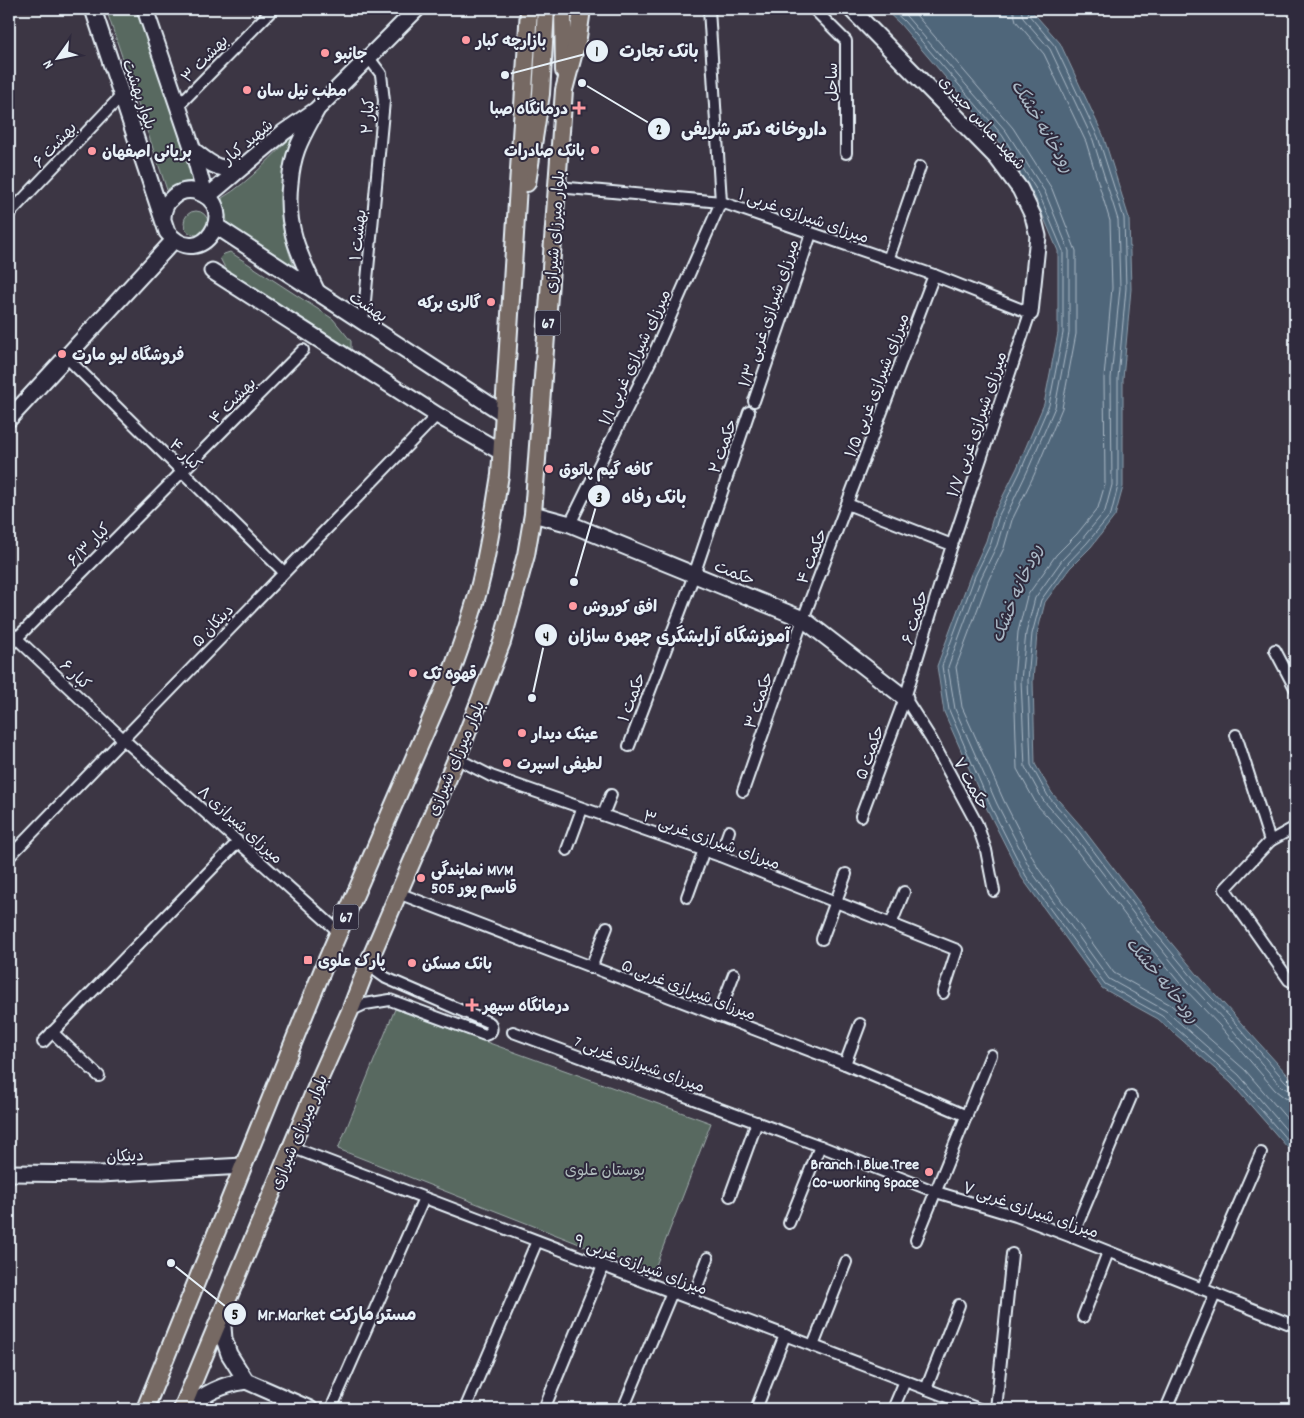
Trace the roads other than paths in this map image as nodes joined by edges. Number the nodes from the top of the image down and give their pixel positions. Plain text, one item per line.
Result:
1 (93, 9) edge
2 (145, 9) edge
3 (274, 9) edge
4 (417, 9) edge
5 (528, 9) edge
6 (546, 9) edge
7 (563, 9) edge
8 (582, 9) edge
9 (709, 9) edge
10 (814, 9) edge
11 (851, 9) edge
12 (369, 58) junction
13 (564, 90) junction
14 (122, 95) junction
15 (178, 106) junction
16 (316, 110) junction
17 (192, 150) junction
18 (846, 153) dead end
19 (246, 165) junction
20 (920, 167) dead end
21 (377, 180) joint
22 (558, 187) junction
23 (206, 196) junction
24 (721, 202) junction
25 (9, 214) edge
26 (163, 218) junction
27 (216, 226) junction
28 (811, 234) junction
29 (174, 240) junction
30 (888, 260) junction
31 (212, 271) dead end
32 (934, 275) junction
33 (512, 280) junction
34 (317, 293) junction
35 (1030, 313) junction
36 (363, 322) junction
37 (303, 350) dead end
38 (66, 357) junction
39 (754, 401) dead end
40 (749, 412) dead end
41 (504, 414) junction
42 (436, 415) junction
43 (9, 419) edge
44 (501, 452) junction
45 (182, 470) junction
46 (847, 504) junction
47 (533, 514) junction
48 (570, 524) junction
49 (952, 545) junction
50 (284, 572) junction
51 (694, 575) junction
52 (803, 618) junction
53 (11, 638) edge
54 (1274, 650) dead end
55 (1295, 688) edge
56 (904, 698) junction
57 (1236, 735) dead end
58 (122, 739) junction
59 (629, 746) dead end
60 (456, 758) junction
61 (742, 791) dead end
62 (611, 795) dead end
63 (582, 809) junction
64 (603, 815) junction
65 (862, 816) dead end
66 (1295, 827) edge
67 (729, 831) dead end
68 (1270, 841) junction
69 (238, 842) junction
70 (567, 850) dead end
71 (704, 850) junction
72 (720, 856) junction
73 (9, 857) edge
74 (846, 874) dead end
75 (994, 891) dead end
76 (904, 892) dead end
77 (398, 893) junction
78 (687, 897) dead end
79 (836, 902) junction
80 (891, 924) junction
81 (607, 927) dead end
82 (339, 932) junction
83 (822, 940) dead end
84 (370, 959) junction
85 (591, 968) junction
86 (734, 974) dead end
87 (1295, 983) edge
88 (943, 993) dead end
89 (350, 1011) junction
90 (718, 1016) junction
91 (860, 1024) dead end
92 (52, 1032) junction
93 (513, 1032) dead end
94 (43, 1042) dead end
95 (991, 1055) dead end
96 (845, 1064) junction
97 (99, 1076) dead end
98 (1131, 1097) dead end
99 (967, 1116) junction
100 (757, 1122) junction
101 (820, 1146) junction
102 (292, 1147) junction
103 (1260, 1153) dead end
104 (243, 1166) junction
105 (12, 1169) edge
106 (936, 1192) junction
107 (730, 1196) dead end
108 (424, 1198) junction
109 (789, 1222) dead end
110 (1072, 1238) junction
111 (916, 1240) dead end
112 (537, 1241) junction
113 (1108, 1252) junction
114 (1012, 1254) dead end
115 (708, 1258) dead end
116 (846, 1262) dead end
117 (603, 1266) junction
118 (1202, 1289) junction
119 (672, 1292) junction
120 (1214, 1294) junction
121 (692, 1300) junction
122 (960, 1304) dead end
123 (222, 1314) junction
124 (1083, 1317) dead end
125 (1295, 1326) edge
126 (785, 1335) junction
127 (814, 1346) junction
128 (246, 1381) junction
129 (905, 1381) junction
130 (926, 1389) junction
131 (625, 1405) edge
132 (145, 1409) edge
133 (183, 1409) edge
134 (310, 1409) edge
135 (331, 1409) edge
136 (465, 1409) edge
137 (544, 1409) edge
138 (756, 1409) edge
139 (893, 1409) edge
140 (979, 1409) edge
141 (996, 1409) edge
142 (1166, 1409) edge

1 - 14 street, بلوار بهشت
2 - 15 street, بلوار بهشت
3 - 15 street, ۳ بهشت
4 - 12 street, شهید کبار
5 - 33 main road, 67
6 - 33 main road
7 - 13 main road
8 - 13 main road, بلوار میرزای شیرازی / 67
9 - 24 street
10 - 18 street, ساحل
11 - 35 street, شهید عباس حیدری
12 - 16 street, شهید کبار
12 - 21 street, ۲ کبار
13 - 22 main road, بلوار میرزای شیرازی / 67
14 - 25 street, ۶ بهشت
14 - 26 street, بلوار بهشت
15 - 17 street, بلوار بهشت
16 - 19 street, شهید کبار
16 - 34 street
17 - 19 street
17 - 23 street, بلوار بهشت
19 - 23 street, شهید کبار
20 - 30 street
21 - 36 street, ۱ بهشت
22 - 24 street, ۱ میرزای شیرازی غربی
22 - 47 main road, بلوار میرزای شیرازی / 67
23 - 26 street
23 - 27 street
24 - 28 street, ۱ میرزای شیرازی غربی
24 - 48 street, ۱/۱ میرزای شیرازی غربی
26 - 29 street
27 - 29 street
27 - 34 street, بهشت
28 - 30 street, ۱ میرزای شیرازی غربی
28 - 39 street, ۱/۳ میرزای شیرازی غربی
29 - 38 street
30 - 32 street, ۱ میرزای شیرازی غربی
31 - 42 street
32 - 35 street, ۱ میرزای شیرازی غربی
32 - 46 street, ۱/۵ میرزای شیرازی غربی
33 - 41 main road, 67
34 - 36 street, بهشت
35 - 49 street, ۱/۷ میرزای شیرازی غربی
36 - 41 street, بهشت
37 - 45 street, ۴ بهشت
38 - 43 street
38 - 45 street, ۴ کبار
40 - 51 street, ۲ حکمت
41 - 44 main road, 67
42 - 44 street
42 - 50 street, ۵ دینکان
44 - 82 main road, 67
45 - 50 street, ۴ کبار
45 - 53 street, ۶/۳ کبار
46 - 49 street
46 - 52 street, ۴ حکمت
47 - 48 street, حکمت
47 - 60 main road, بلوار میرزای شیرازی / 67
48 - 51 street, حکمت
49 - 56 street, ۶ حکمت
50 - 58 street, ۵ دینکان
51 - 52 street, حکمت
51 - 59 street, ۱ حکمت
52 - 56 street, حکمت
52 - 61 street, ۳ حکمت
53 - 58 street, ۶ کبار
54 - 55 street
56 - 65 street, ۵ حکمت
56 - 75 street, ۷ حکمت
57 - 68 street
58 - 69 street, ۸ میرزای شیرازی
58 - 73 street, ۵ دینکان
60 - 63 street, ۳ میرزای شیرازی غربی
60 - 77 main road, بلوار میرزای شیرازی / 67
62 - 64 street
63 - 64 street, ۳ میرزای شیرازی غربی
63 - 70 street
64 - 71 street, ۳ میرزای شیرازی غربی
66 - 68 street
67 - 72 street
68 - 87 street
69 - 82 street, ۸ میرزای شیرازی
69 - 92 street
71 - 72 street, ۳ میرزای شیرازی غربی
71 - 78 street
72 - 79 street, ۳ میرزای شیرازی غربی
74 - 79 street
76 - 80 street
77 - 84 main road, بلوار میرزای شیرازی / 67
77 - 85 street, ۵ میرزای شیرازی غربی
79 - 80 street, ۳ میرزای شیرازی غربی
79 - 83 street
80 - 88 street, ۳ میرزای شیرازی غربی
81 - 85 street
82 - 104 main road, 67
84 - 89 main road, بلوار میرزای شیرازی / 67
84 - 89 street
85 - 90 street, ۵ میرزای شیرازی غربی
86 - 90 street
89 - 102 main road, بلوار میرزای شیرازی / 67
90 - 96 street, ۵ میرزای شیرازی غربی
91 - 96 street
92 - 94 street
92 - 97 street
93 - 100 street, میرزای شیرازی غربی 7
95 - 99 street
96 - 99 street, ۵ میرزای شیرازی غربی
98 - 110 street
99 - 106 street
100 - 101 street, ۷ میرزای شیرازی غربی
100 - 107 street
101 - 106 street, ۷ میرزای شیرازی غربی
101 - 109 street
102 - 108 street, میرزای شیرازی غربی ۹
102 - 123 main road, بلوار میرزای شیرازی / 67
103 - 118 street
104 - 105 street, دینکان
104 - 132 main road, 67
106 - 110 street, ۷ میرزای شیرازی غربی
106 - 111 street
108 - 112 street, میرزای شیرازی غربی ۹
108 - 135 street
110 - 113 street, ۷ میرزای شیرازی غربی
112 - 117 street, میرزای شیرازی غربی ۹
112 - 136 street
113 - 118 street, ۷ میرزای شیرازی غربی
113 - 124 street
114 - 141 street
115 - 121 street
116 - 127 street
117 - 119 street, میرزای شیرازی غربی ۹
117 - 137 street
118 - 120 street, ۷ میرزای شیرازی غربی
119 - 121 street, میرزای شیرازی غربی ۹
119 - 131 street
120 - 125 street, ۷ میرزای شیرازی غربی
120 - 142 street
121 - 126 street, میرزای شیرازی غربی ۹
122 - 130 street
123 - 128 street
123 - 133 main road, بلوار میرزای شیرازی / 67
126 - 127 street, میرزای شیرازی غربی ۹
126 - 138 street
127 - 129 street, میرزای شیرازی غربی ۹
128 - 133 street
128 - 134 street
129 - 130 street, میرزای شیرازی غربی ۹
129 - 139 street
130 - 140 street, میرزای شیرازی غربی ۹

